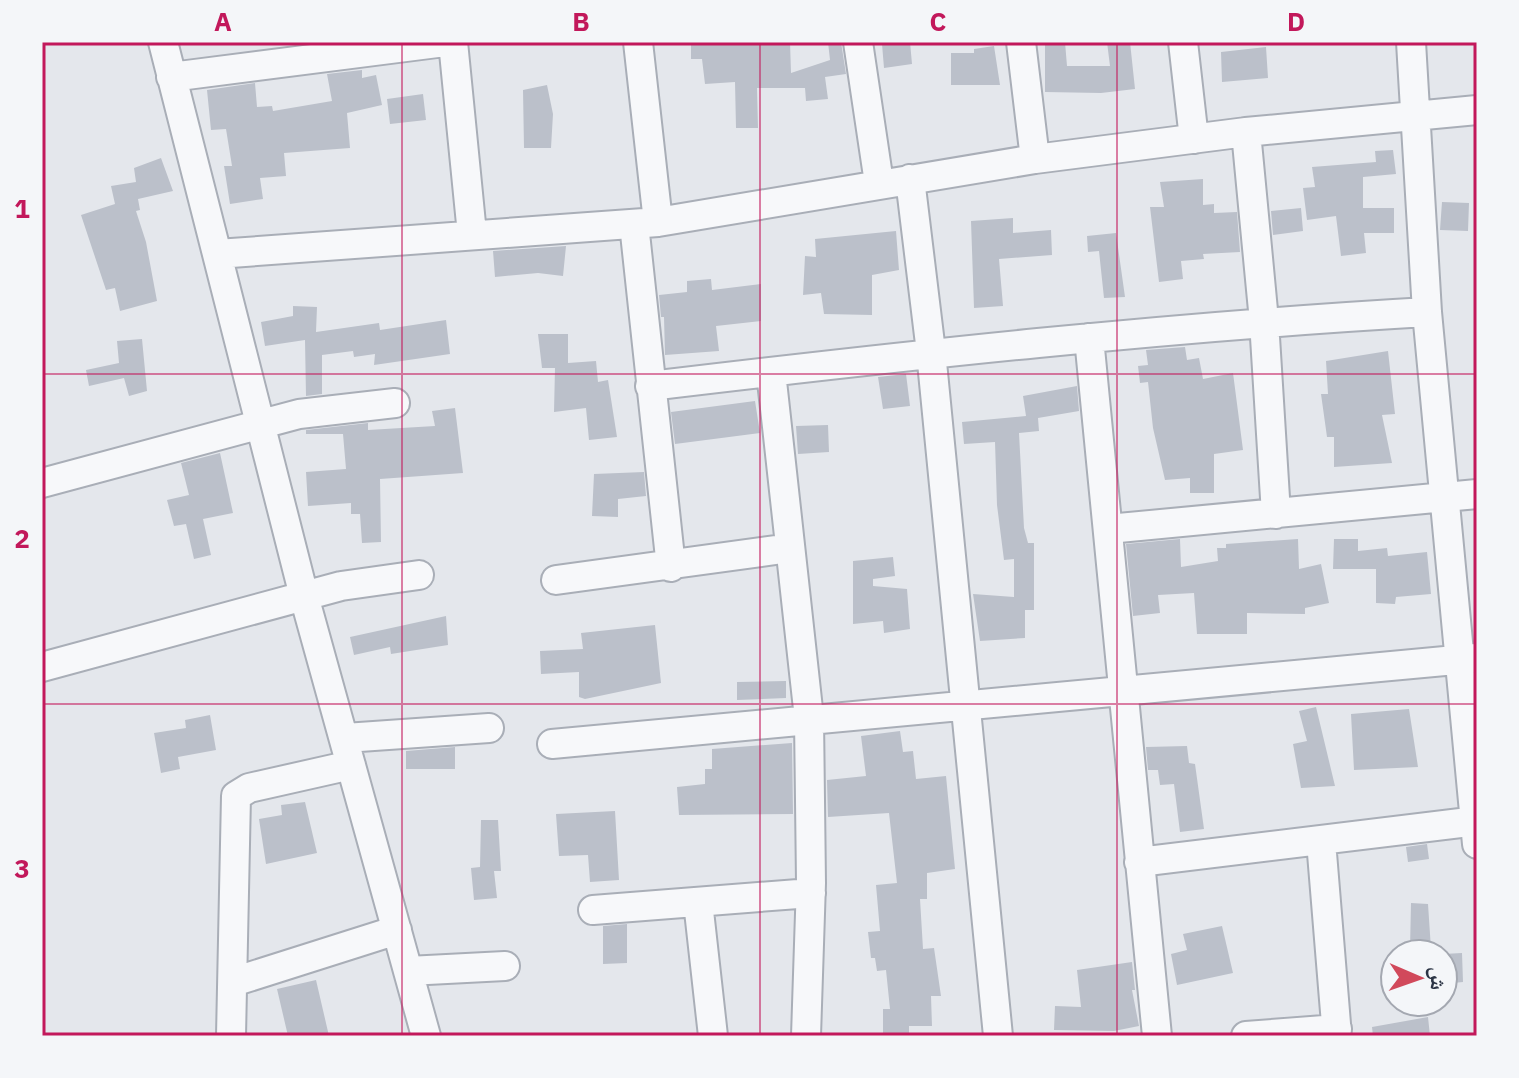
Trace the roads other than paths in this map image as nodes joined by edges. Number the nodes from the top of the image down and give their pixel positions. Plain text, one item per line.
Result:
1 (163, 42) edge
2 (445, 42) edge
3 (453, 42) edge
4 (638, 42) edge
5 (858, 42) edge
6 (1021, 42) edge
7 (1183, 42) edge
8 (1411, 42) edge
9 (171, 77) junction
10 (1477, 110) edge
11 (1416, 114) junction
12 (1246, 132) junction
13 (1194, 139) junction
14 (1035, 159) junction
15 (910, 179) junction
16 (879, 183) junction
17 (646, 223) junction
18 (472, 234) junction
19 (217, 254) junction
20 (1427, 312) junction
21 (1264, 321) junction
22 (1089, 338) junction
23 (931, 352) junction
24 (771, 372) junction
25 (650, 386) junction
26 (395, 403) dead end
27 (259, 425) junction
28 (42, 483) edge
29 (1477, 494) edge
30 (1444, 497) junction
31 (1276, 514) junction
32 (1108, 529) junction
33 (790, 548) junction
34 (671, 567) junction
35 (419, 575) dead end
36 (556, 580) dead end
37 (304, 596) junction
38 (1470, 658) edge
39 (42, 667) edge
40 (1124, 693) junction
41 (966, 708) junction
42 (809, 718) junction
43 (489, 728) dead end
44 (345, 738) junction
45 (552, 744) dead end
46 (351, 765) junction
47 (1476, 829) edge
48 (1321, 841) junction
49 (1139, 862) junction
50 (811, 893) junction
51 (698, 902) junction
52 (593, 910) dead end
53 (397, 930) junction
54 (505, 966) dead end
55 (408, 971) junction
56 (233, 982) junction
57 (1337, 1033) edge
58 (231, 1036) edge
59 (426, 1036) edge
60 (713, 1036) edge
61 (806, 1036) edge
62 (998, 1036) edge
63 (1157, 1036) edge
64 (1246, 1036) edge

1 - 9 street
2 - 9 street
3 - 18 street
4 - 17 street
5 - 16 street
6 - 14 street
7 - 13 street
8 - 11 street
9 - 19 street
10 - 11 street
11 - 12 street
11 - 20 street
12 - 13 street
12 - 21 street
13 - 14 street
14 - 15 street
15 - 16 street
15 - 23 street
16 - 17 street
17 - 18 street
17 - 25 street
18 - 19 street
19 - 27 street
20 - 21 street
20 - 30 street
21 - 22 street
21 - 31 street
22 - 23 street
22 - 32 street
23 - 24 street
23 - 41 street
24 - 25 street
24 - 33 street
25 - 34 street
26 - 27 street
27 - 28 street
27 - 37 street
29 - 30 street
30 - 31 street
30 - 38 street
31 - 32 street
32 - 40 street
33 - 34 street
33 - 42 street
34 - 36 street
35 - 37 street
37 - 39 street
37 - 44 street
38 - 40 street
38 - 47 street
40 - 41 street
40 - 49 street
41 - 42 street
41 - 62 street
42 - 45 street
42 - 50 street
43 - 44 street
44 - 46 street
46 - 53 street
46 - 56 street
47 - 48 street
48 - 49 street
48 - 57 street
49 - 63 street
50 - 51 street
50 - 61 street
51 - 52 street
51 - 60 street
53 - 55 street
53 - 56 street
54 - 55 street
55 - 59 street
56 - 58 street
57 - 64 street

